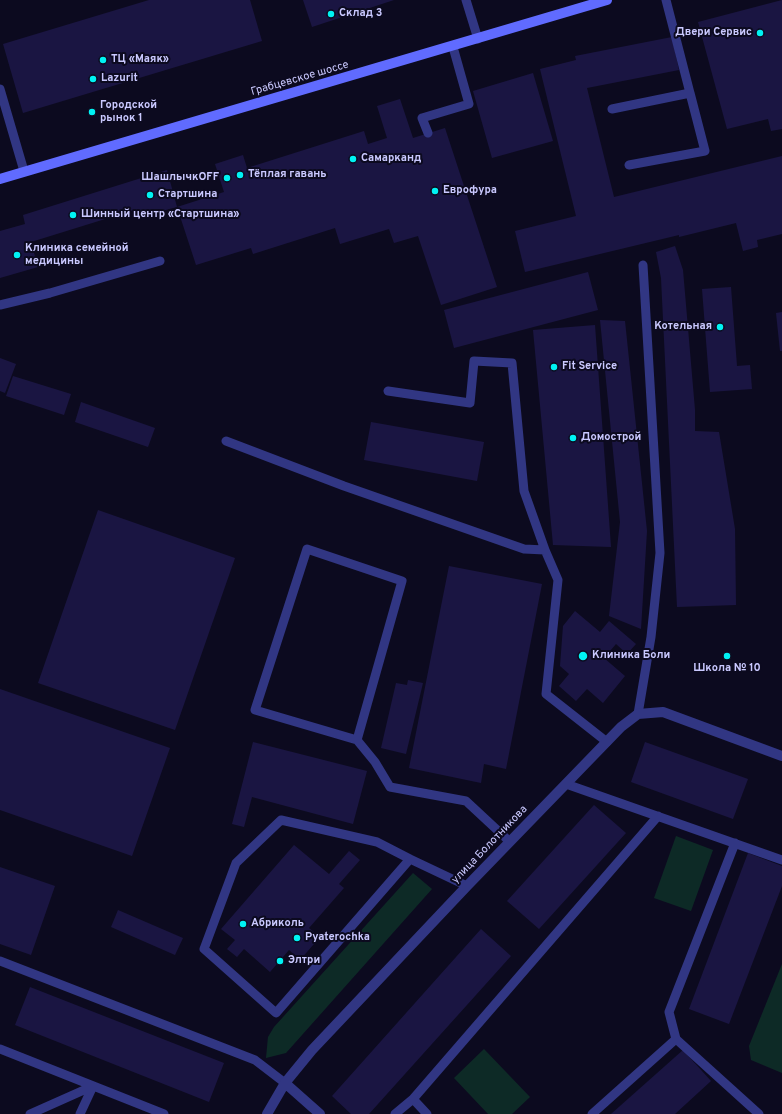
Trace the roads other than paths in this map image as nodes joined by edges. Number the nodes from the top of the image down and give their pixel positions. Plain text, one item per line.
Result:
1 (466, 0) edge
2 (607, 0) edge
3 (666, 0) edge
4 (478, 39) junction
5 (453, 47) junction
6 (0, 89) edge
7 (690, 93) junction
8 (612, 109) dead end
9 (428, 133) dead end
10 (629, 165) dead end
11 (24, 171) junction
12 (0, 179) edge
13 (160, 261) dead end
14 (643, 265) dead end
15 (0, 305) edge
16 (388, 391) dead end
17 (226, 441) dead end
18 (545, 550) junction
19 (638, 714) junction
20 (357, 740) junction
21 (606, 742) junction
22 (782, 756) edge
23 (566, 784) junction
24 (658, 816) junction
25 (509, 842) junction
26 (735, 843) junction
27 (410, 859) junction
28 (782, 860) edge
29 (467, 886) junction
30 (0, 961) edge
31 (676, 1039) junction
32 (0, 1049) edge
33 (284, 1082) junction
34 (93, 1086) junction
35 (413, 1099) junction
36 (151, 1111) edge
37 (30, 1114) edge
38 (80, 1114) edge
39 (164, 1114) edge
40 (267, 1114) edge
41 (320, 1114) edge
42 (395, 1114) edge
43 (427, 1114) edge
44 (592, 1114) edge
45 (759, 1114) edge

1 - 4 lane
2 - 4 main road, Грабцевское шоссе
3 - 7 lane
4 - 5 main road, Грабцевское шоссе
5 - 9 lane
5 - 11 main road, Грабцевское шоссе
6 - 11 lane
7 - 8 lane
7 - 10 lane
11 - 12 main road, Грабцевское шоссе
13 - 15 lane
14 - 19 lane
16 - 18 lane
17 - 18 lane
18 - 21 lane
19 - 21 street, улица Болотникова
19 - 22 street
20 - 20 lane
20 - 25 lane
21 - 23 street, улица Болотникова
23 - 24 lane
23 - 25 street, улица Болотникова
24 - 26 lane
24 - 35 lane
25 - 29 street, улица Болотникова
26 - 28 lane
26 - 31 lane
27 - 27 lane
27 - 29 lane
29 - 33 street, улица Болотникова
30 - 33 lane
31 - 44 lane
31 - 45 lane
32 - 34 lane
33 - 40 street, улица Болотникова
33 - 41 street
34 - 36 lane
34 - 37 lane
34 - 38 lane
35 - 42 lane
35 - 43 lane
36 - 39 lane

